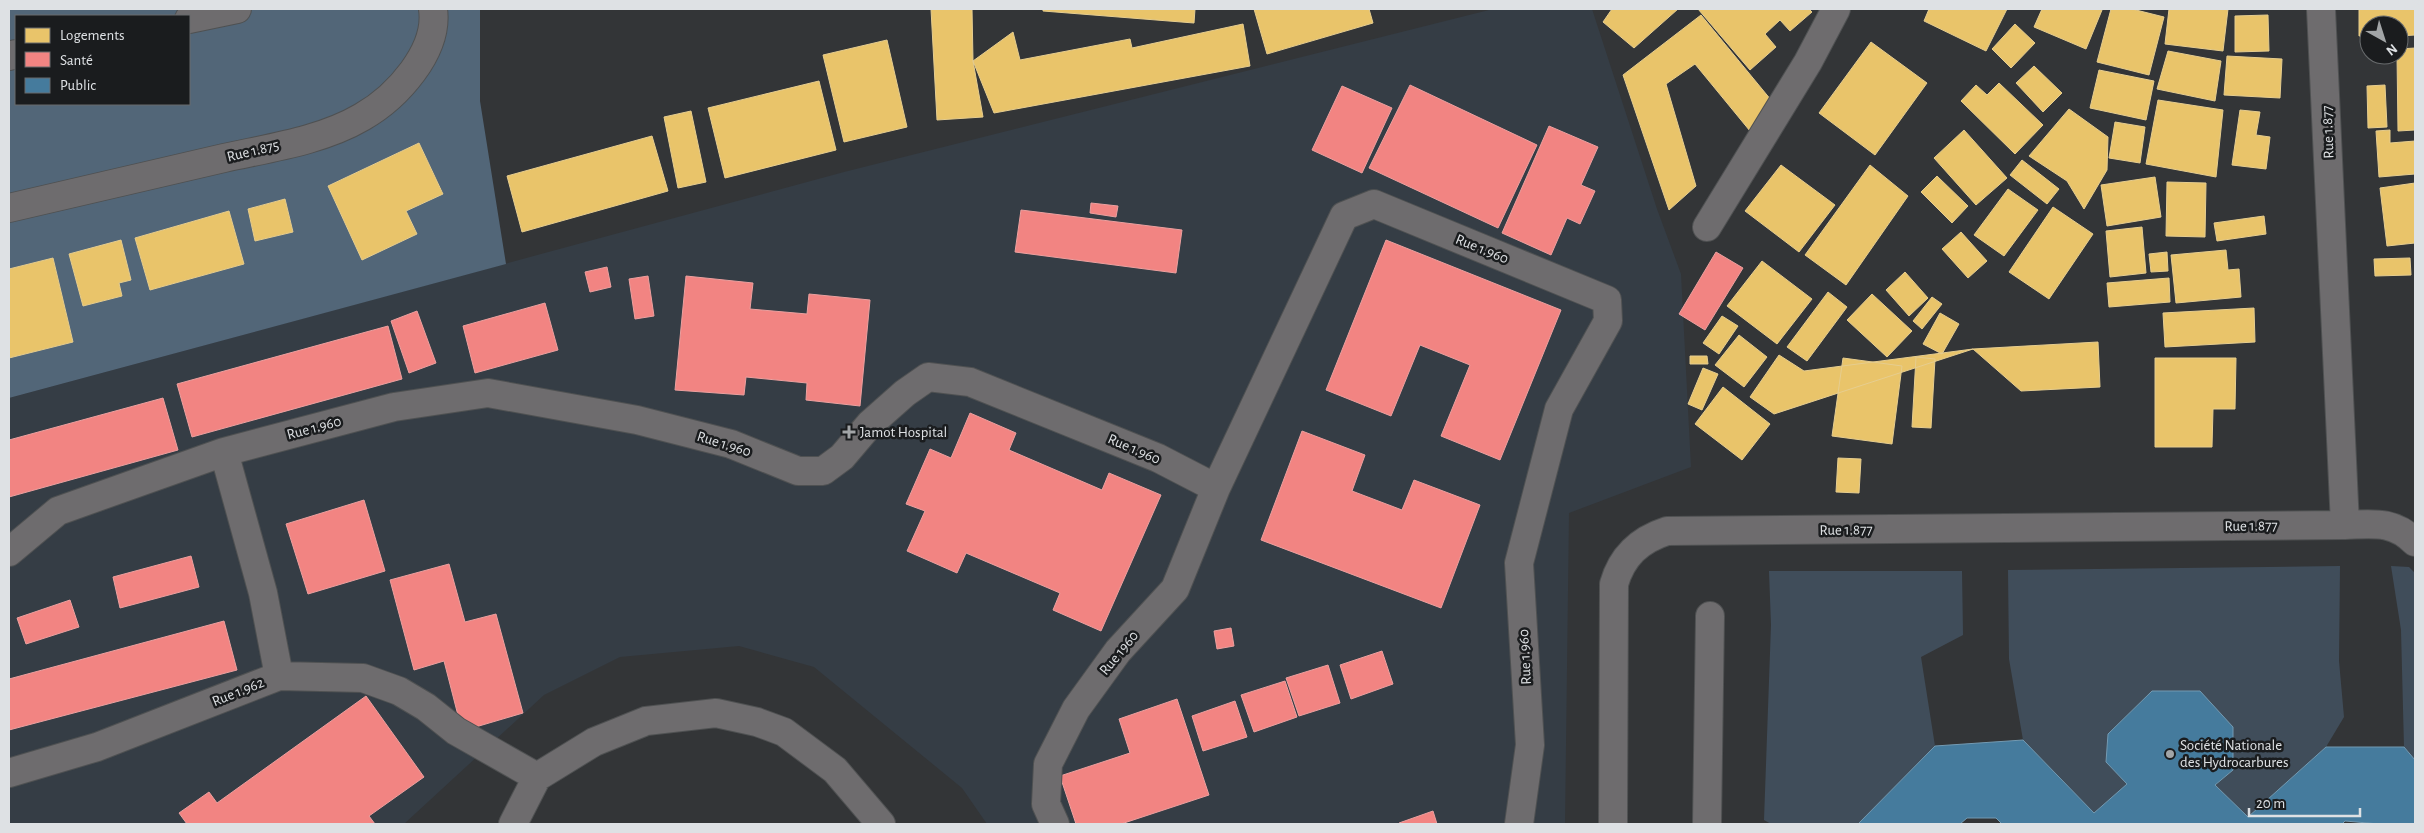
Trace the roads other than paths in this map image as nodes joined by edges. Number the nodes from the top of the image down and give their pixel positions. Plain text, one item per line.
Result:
1 (237, 9) edge
2 (433, 9) edge
3 (1836, 9) edge
4 (2321, 9) edge
5 (190, 19) edge
6 (9, 208) edge
7 (1707, 227) dead end
8 (224, 452) junction
9 (1216, 488) junction
10 (2345, 525) junction
11 (2415, 542) edge
12 (9, 552) edge
13 (1710, 616) dead end
14 (279, 676) junction
15 (9, 773) edge
16 (537, 777) junction
17 (513, 824) edge
18 (881, 824) edge
19 (1055, 824) edge
20 (1519, 824) edge
21 (1613, 824) edge
22 (1706, 824) edge

1 - 5 street
2 - 6 street, Rue 1.875
3 - 7 street
4 - 10 street, Rue 1.877
8 - 9 street, Rue 1.960
8 - 12 street, Rue 1.960
8 - 14 street, Rue 1.962
9 - 19 street, Rue 1960
9 - 20 street, Rue 1.960
10 - 11 street, Rue 1.877
10 - 21 street, Rue 1.877
13 - 22 street
14 - 15 street, Rue 1.962
14 - 16 street
16 - 17 street
16 - 18 street

